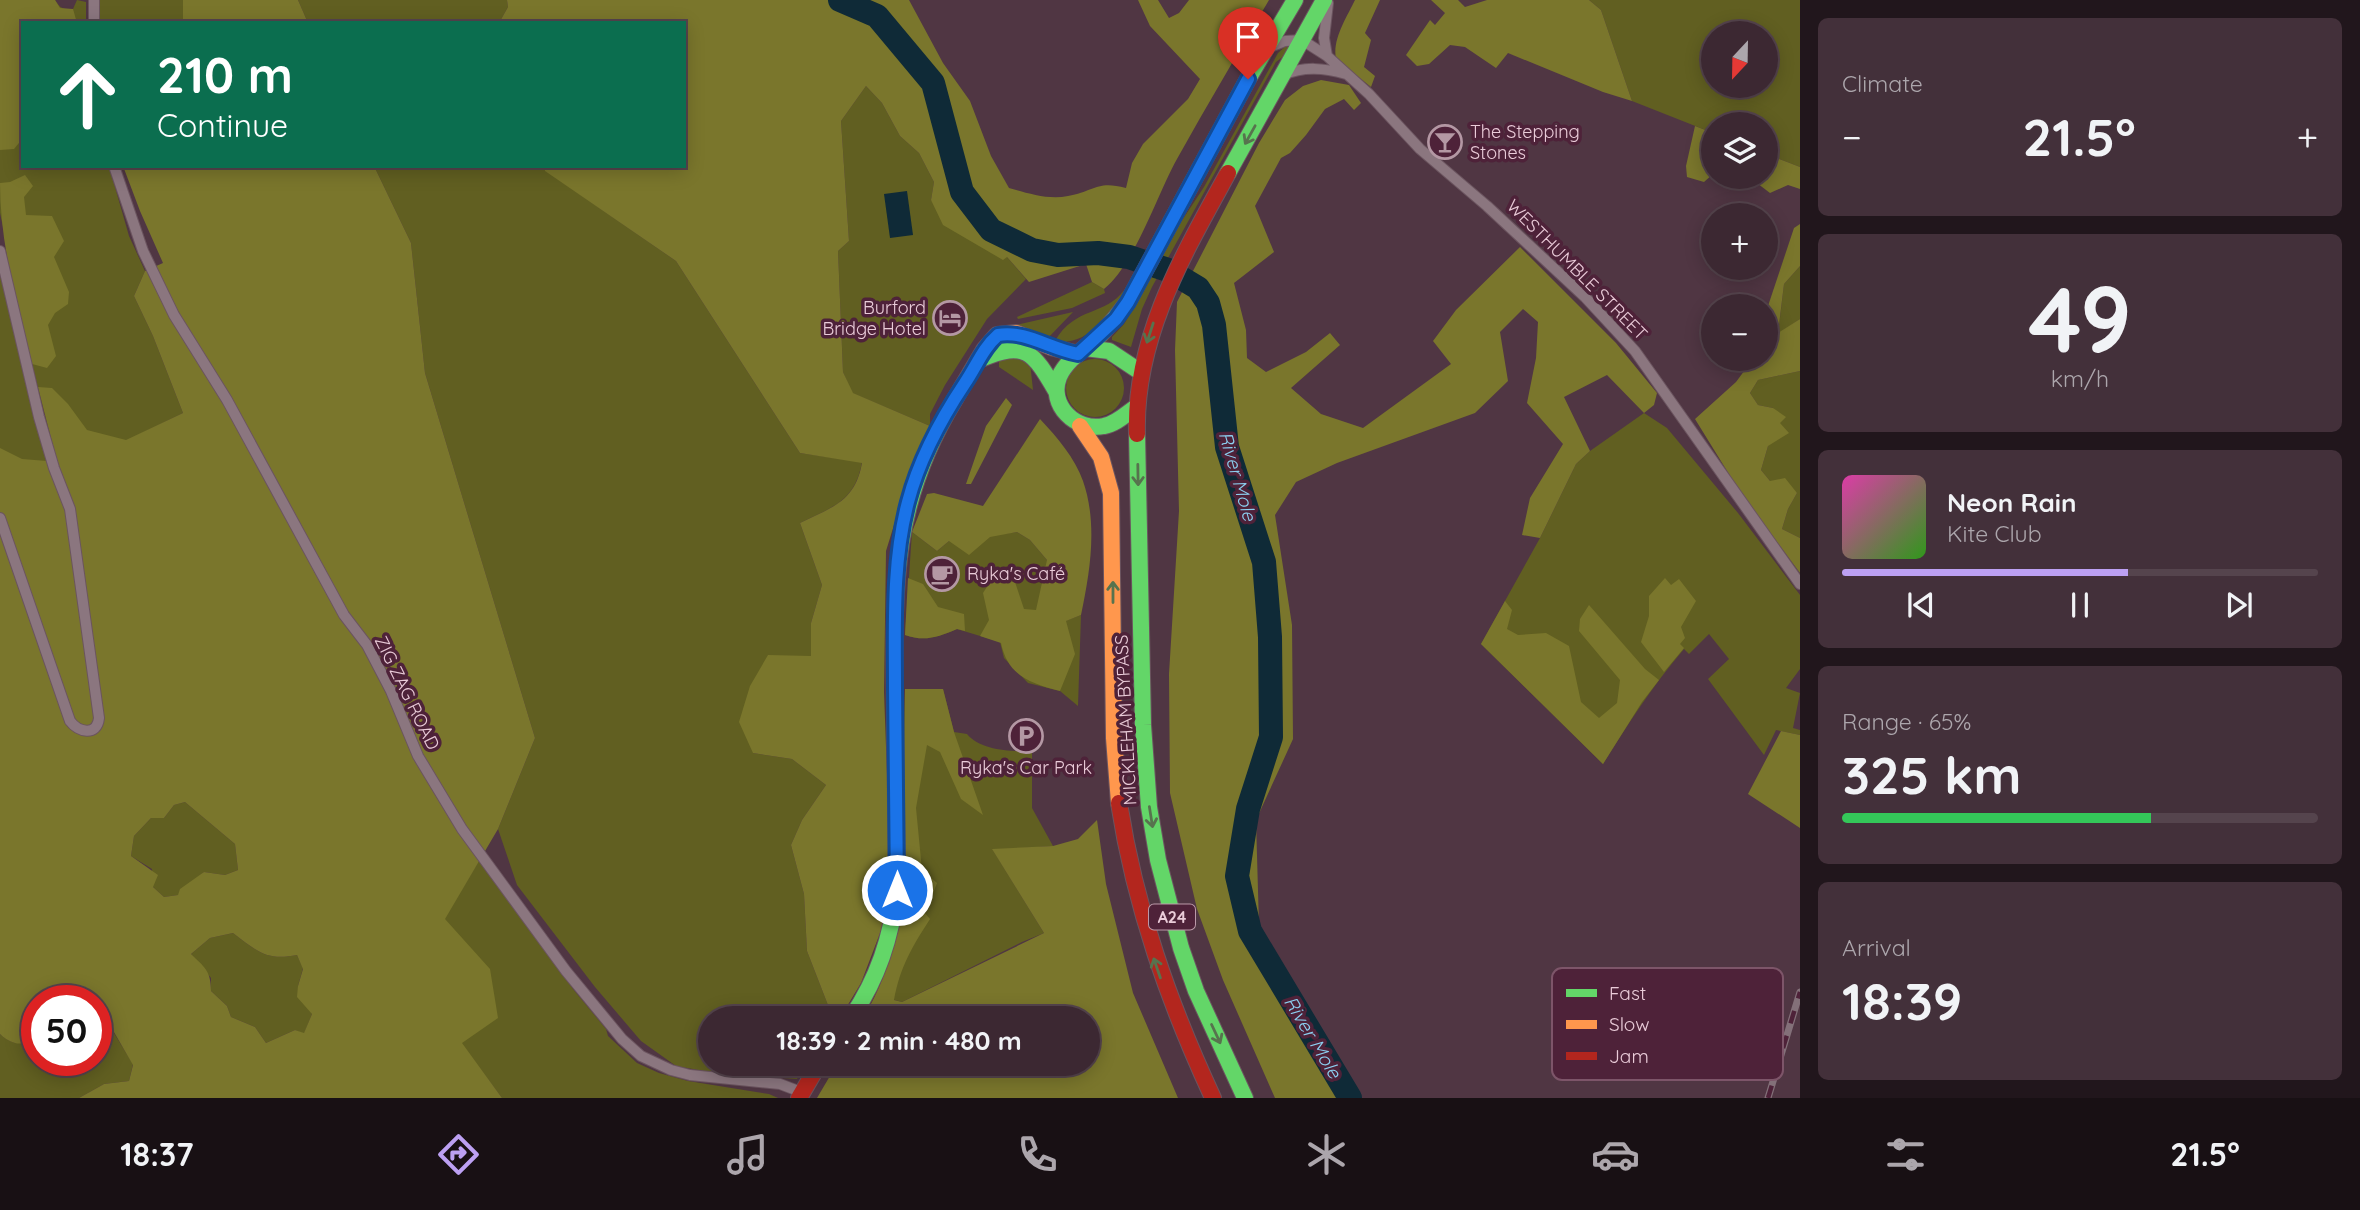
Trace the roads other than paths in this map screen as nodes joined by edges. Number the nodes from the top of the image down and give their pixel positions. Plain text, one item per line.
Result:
1 (94, 0) edge
2 (1295, 0) edge
3 (1326, 0) edge
4 (94, 21) edge
5 (1302, 40) junction
6 (1266, 49) junction
7 (1327, 56) junction
8 (1282, 75) junction
9 (1348, 75) junction
10 (115, 168) edge
11 (0, 251) edge
12 (1082, 351) junction
13 (981, 359) junction
14 (1139, 371) junction
15 (1056, 391) junction
16 (1136, 407) junction
17 (1080, 426) junction
18 (0, 518) edge
19 (1800, 584) edge
20 (859, 1006) edge
21 (812, 1076) edge
22 (800, 1095) edge
23 (1213, 1098) edge
24 (1245, 1098) edge

1 - 4 street
2 - 6 main road
3 - 5 main road
3 - 7 street
5 - 6 street
5 - 7 street, WESTHUMBLE STREET
5 - 8 main road
6 - 12 main road
7 - 9 street, WESTHUMBLE STREET
8 - 9 street
8 -> 14 main road
9 - 19 street, WESTHUMBLE STREET
10 - 22 street, ZIG ZAG ROAD
11 - 18 street
12 - 13 main road
12 - 14 main road
12 - 15 main road
13 - 15 main road
13 - 20 main road
14 - 16 main road
15 - 17 main road
16 - 17 main road
16 -> 24 main road, MICKLEHAM BYPASS / A24
23 -> 17 main road, MICKLEHAM BYPASS / A24
21 - 22 main road

